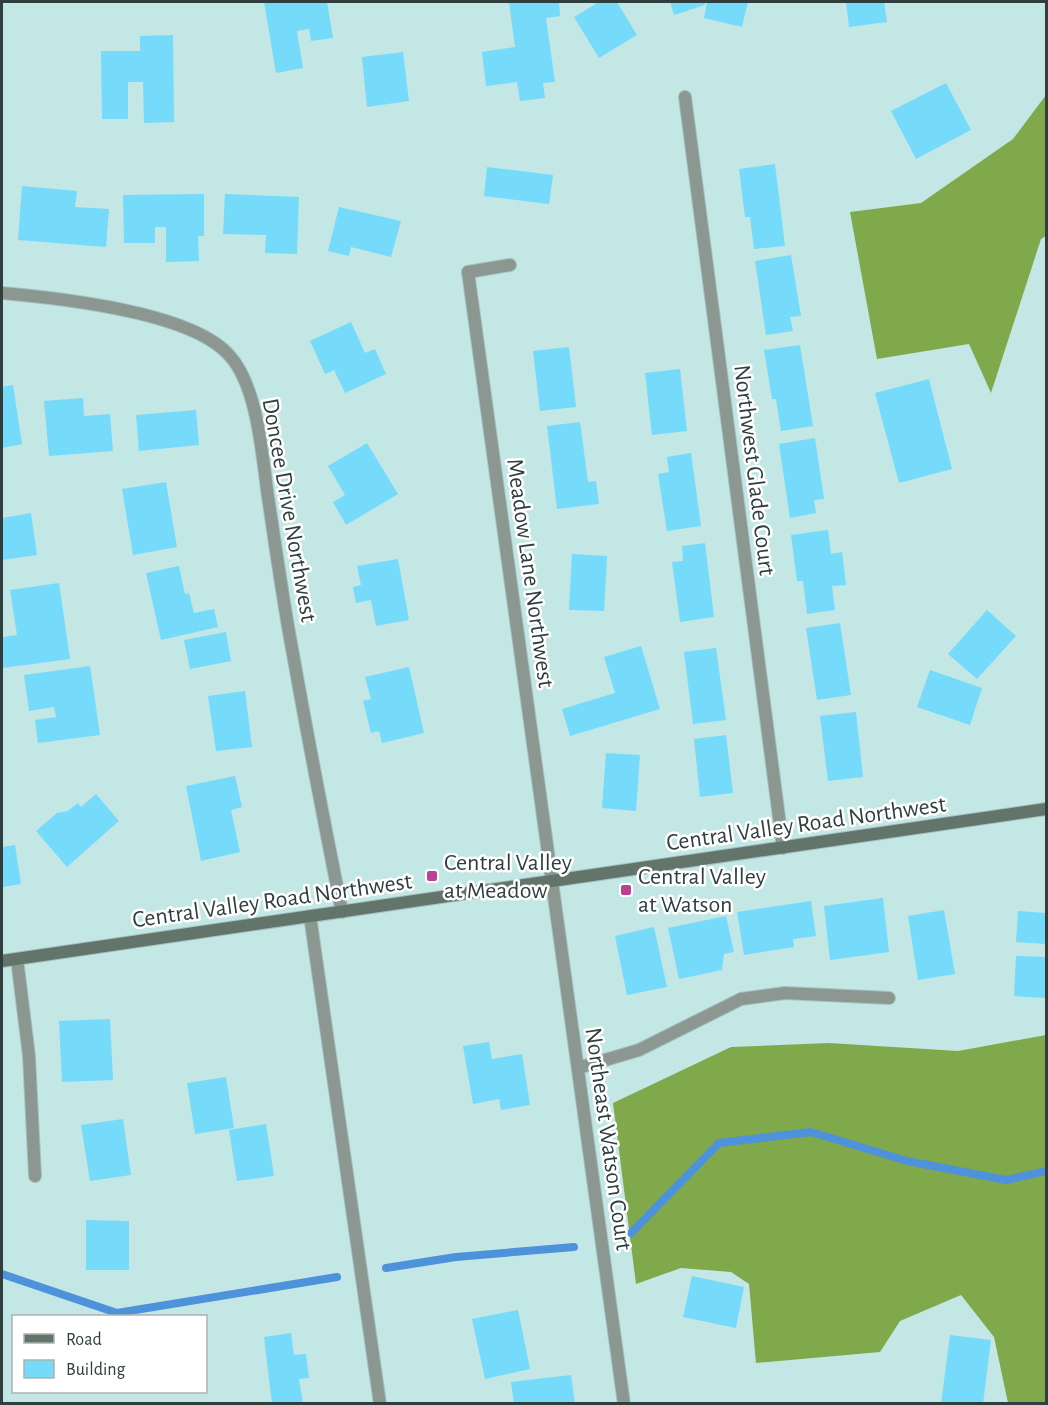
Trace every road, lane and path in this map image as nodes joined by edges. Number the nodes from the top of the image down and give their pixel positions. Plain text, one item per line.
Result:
1 (685, 97) dead end
2 (510, 265) dead end
3 (2, 293) edge
4 (1047, 809) edge
5 (783, 848) junction
6 (553, 880) junction
7 (342, 912) junction
8 (310, 916) junction
9 (17, 959) junction
10 (2, 961) edge
11 (889, 998) dead end
12 (578, 1068) junction
13 (35, 1176) dead end
14 (380, 1404) edge
15 (624, 1404) edge

1 - 5 street, Northwest Glade Court
2 - 6 street, Meadow Lane Northwest
3 - 7 street, Doncee Drive Northwest
4 - 5 main road, Central Valley Road Northwest
5 - 6 main road, Central Valley Road Northwest
6 - 7 main road, Central Valley Road Northwest
6 - 12 street, Northeast Watson Court
7 - 8 main road, Central Valley Road Northwest
8 - 9 main road, Central Valley Road Northwest
8 - 14 street
9 - 10 main road, Central Valley Road Northwest
9 - 13 street
11 - 12 street
12 - 15 street, Northeast Watson Court

